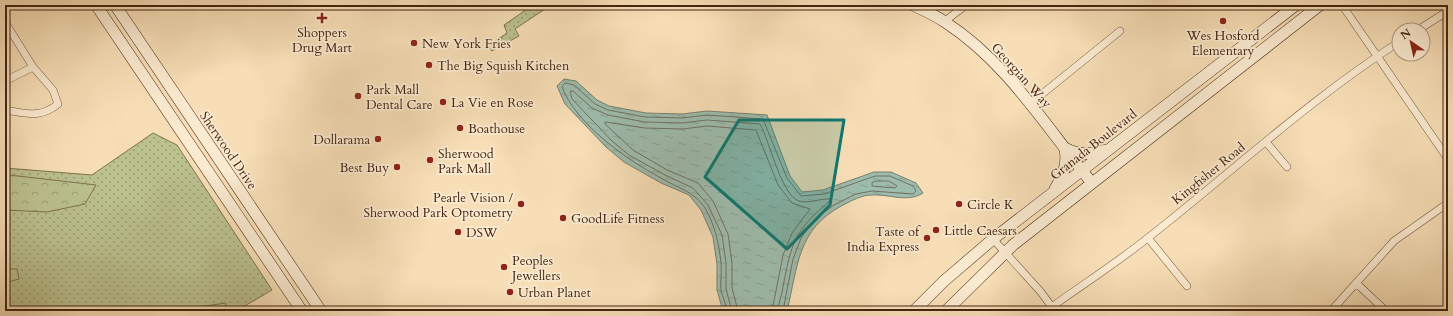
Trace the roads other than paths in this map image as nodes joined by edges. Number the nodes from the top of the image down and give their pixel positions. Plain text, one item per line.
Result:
1 (96, 5) edge
2 (115, 5) edge
3 (913, 5) edge
4 (966, 5) edge
5 (1296, 5) edge
6 (1320, 5) edge
7 (1342, 5) edge
8 (1448, 11) edge
9 (945, 21) junction
10 (5, 22) edge
11 (1431, 22) edge
12 (1120, 31) dead end
13 (1391, 47) edge
14 (1377, 56) junction
15 (33, 66) junction
16 (5, 81) edge
17 (1031, 103) junction
18 (5, 110) edge
19 (1266, 142) junction
20 (1065, 148) junction
21 (1112, 148) junction
22 (1448, 159) edge
23 (1287, 167) dead end
24 (1082, 171) junction
25 (1092, 183) junction
26 (1051, 195) junction
27 (1448, 203) edge
28 (1148, 238) junction
29 (993, 239) junction
30 (1005, 253) junction
31 (1356, 283) junction
32 (1187, 286) dead end
33 (1054, 309) edge
34 (302, 311) edge
35 (321, 311) edge
36 (914, 311) edge
37 (946, 311) edge
38 (1331, 311) edge
39 (1386, 311) edge

1 - 34 main road
2 - 35 main road, Sherwood Drive
3 - 9 main road, Georgian Way
4 - 9 street
5 - 21 main road, Granada Boulevard
6 - 25 main road
7 - 14 street
8 - 11 street
9 - 17 main road, Georgian Way
10 - 15 street
12 - 17 street
13 - 14 street, Kingfisher Road
14 - 19 street, Kingfisher Road
14 - 22 street
15 - 16 street
15 - 18 street
17 - 20 main road, Georgian Way
19 - 23 street
19 - 28 street, Kingfisher Road
20 - 21 main road
20 - 24 main road, Georgian Way
20 - 26 main road
21 - 24 main road, Granada Boulevard
24 - 25 main road, Georgian Way
24 - 26 main road, Granada Boulevard
25 - 30 main road
26 - 29 main road, Granada Boulevard
27 - 31 street
28 - 32 street
28 - 33 street, Kingfisher Road
29 - 30 street
29 - 36 main road, Granada Boulevard
30 - 33 street
30 - 37 main road
31 - 38 street
31 - 39 street

